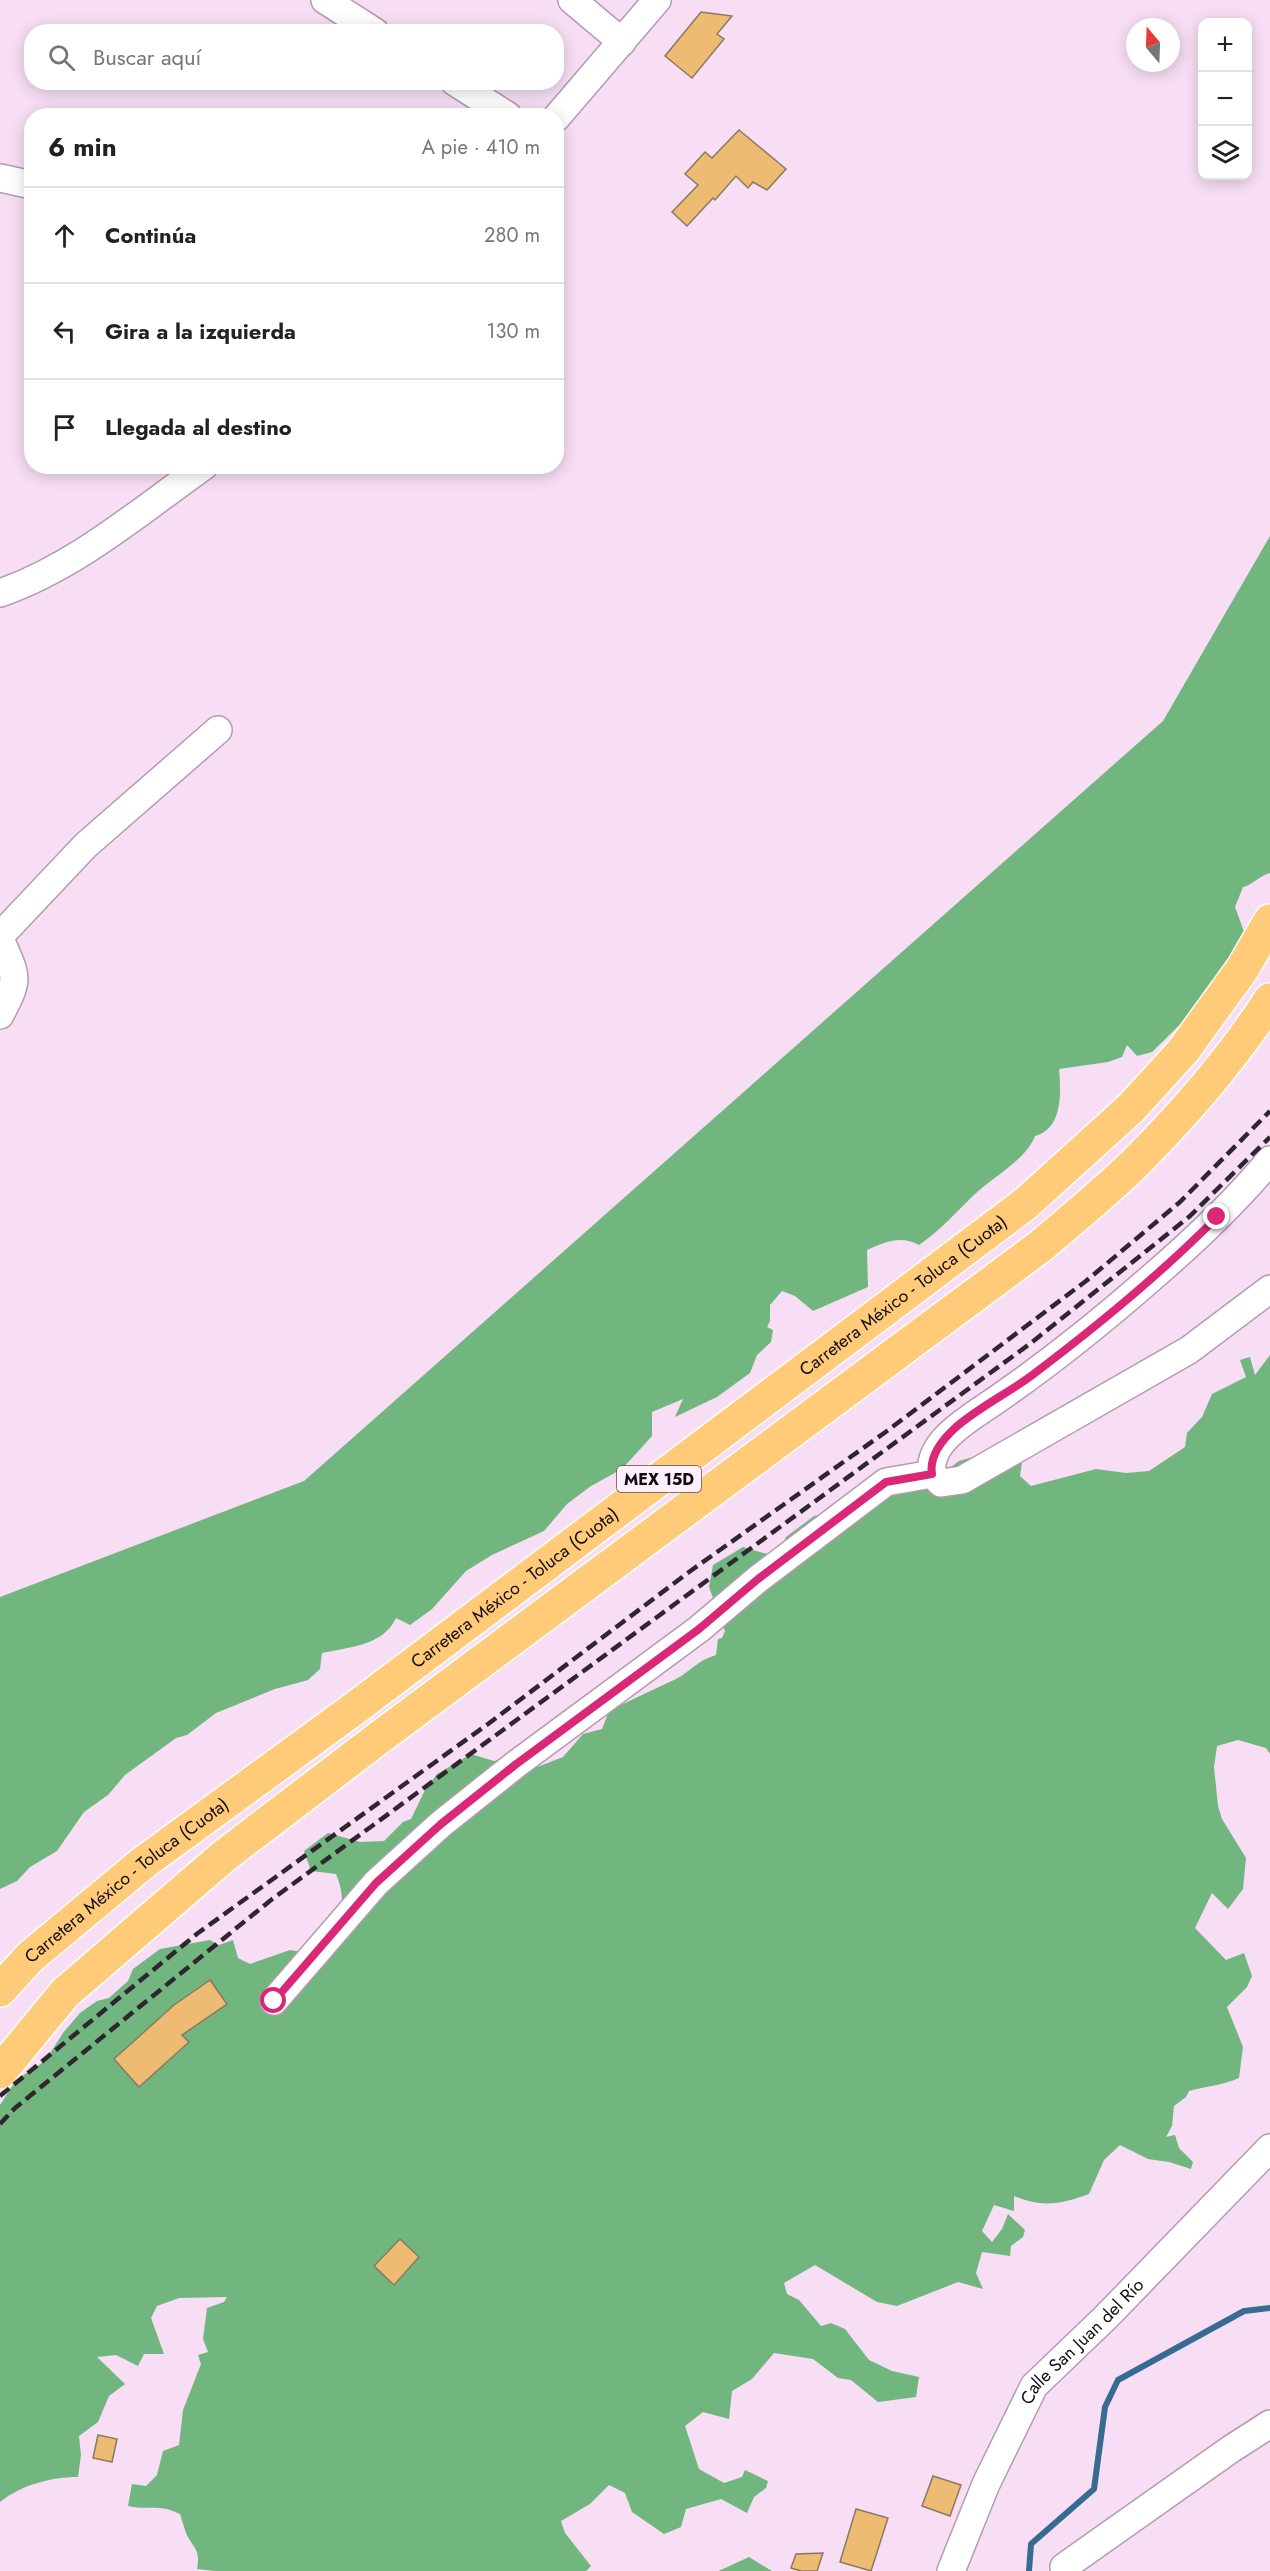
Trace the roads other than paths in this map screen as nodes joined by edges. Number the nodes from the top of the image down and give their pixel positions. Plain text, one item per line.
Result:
1 (325, 0) edge
2 (572, 0) edge
3 (657, 0) edge
4 (362, 24) edge
5 (622, 42) junction
6 (468, 90) edge
7 (496, 108) edge
8 (564, 109) edge
9 (0, 178) edge
10 (24, 183) edge
11 (193, 474) edge
12 (0, 593) edge
13 (218, 730) dead end
14 (1270, 921) edge
15 (0, 938) edge
16 (1270, 1000) edge
17 (0, 1015) edge
18 (1270, 1160) edge
19 (1270, 1289) edge
20 (932, 1474) junction
21 (0, 1990) edge
22 (274, 2001) dead end
23 (0, 2072) edge
24 (1270, 2148) edge
25 (1270, 2424) edge
26 (1064, 2567) dead end
27 (951, 2571) edge

1 - 4 street
2 - 5 street
3 - 5 street
5 - 8 street
6 - 7 street
9 - 10 street
11 - 12 street
13 - 15 street
14 - 21 highway, Carretera México - Toluca (Cuota) / MEX 15D
15 - 17 street
16 - 23 highway, MEX 15D
18 - 20 street
19 - 20 street
20 - 22 street
24 - 27 street, Calle San Juan del Río
25 - 26 street

